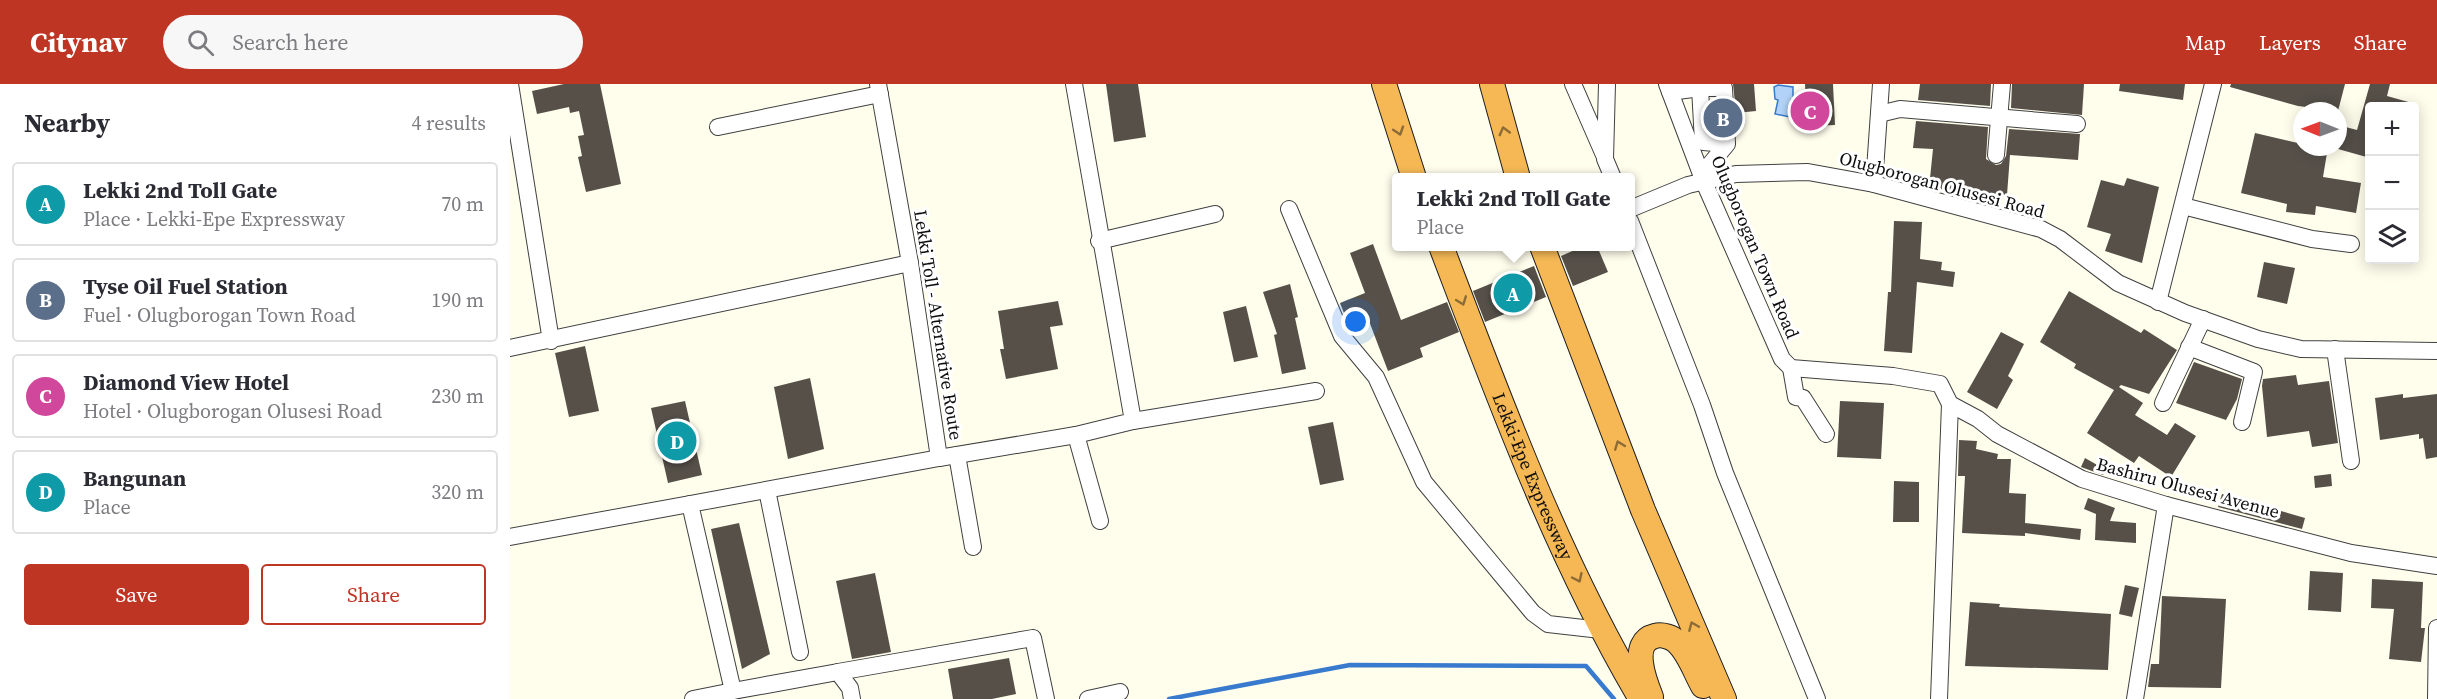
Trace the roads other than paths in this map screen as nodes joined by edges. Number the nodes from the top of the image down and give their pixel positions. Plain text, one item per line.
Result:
1 (510, 84) edge
2 (1074, 84) edge
3 (1384, 84) edge
4 (1492, 84) edge
5 (1573, 84) edge
6 (1607, 84) edge
7 (1881, 84) edge
8 (2002, 84) edge
9 (2213, 84) edge
10 (1669, 88) edge
11 (1700, 88) junction
12 (879, 89) edge
13 (1724, 111) junction
14 (1879, 114) junction
15 (1999, 117) junction
16 (2077, 124) dead end
17 (718, 127) dead end
18 (1702, 130) junction
19 (1727, 144) junction
20 (1996, 155) dead end
21 (1605, 159) junction
22 (1413, 173) edge
23 (1517, 173) edge
24 (1611, 173) edge
25 (1706, 174) junction
26 (1874, 184) junction
27 (2183, 206) junction
28 (1635, 207) edge
29 (1289, 208) dead end
30 (1215, 214) dead end
31 (1635, 234) edge
32 (1099, 241) junction
33 (2350, 244) dead end
34 (1443, 251) edge
35 (1544, 251) edge
36 (910, 263) junction
37 (2158, 302) junction
38 (2203, 319) junction
39 (551, 341) junction
40 (510, 348) edge
41 (2189, 348) junction
42 (2335, 349) junction
43 (2437, 351) edge
44 (1786, 364) junction
45 (1316, 391) dead end
46 (2163, 403) dead end
47 (1950, 404) junction
48 (1133, 420) junction
49 (2242, 422) dead end
50 (1826, 434) dead end
51 (1076, 435) junction
52 (957, 455) junction
53 (939, 458) junction
54 (2351, 461) dead end
55 (767, 490) junction
56 (690, 504) junction
57 (2166, 506) junction
58 (1100, 521) dead end
59 (510, 537) edge
60 (973, 547) dead end
61 (2437, 566) edge
62 (2437, 628) edge
63 (1601, 630) junction
64 (800, 652) dead end
65 (838, 672) junction
66 (733, 691) junction
67 (1120, 692) dead end
68 (693, 699) edge
69 (852, 699) edge
70 (1046, 699) edge
71 (1088, 699) edge
72 (1641, 699) edge
73 (1652, 699) edge
74 (1709, 699) edge
75 (1724, 699) edge
76 (1817, 699) edge
77 (1939, 699) edge
78 (2135, 699) edge
79 (2436, 699) edge

1 - 39 street
2 - 32 street
3 -> 22 highway
23 -> 4 highway
5 - 21 street
6 - 21 street
7 - 14 street
8 - 15 street
9 - 27 street
10 - 11 street
10 - 25 street, Olugborogan Town Road
11 - 13 street
11 - 18 street
12 - 17 street
12 - 36 street, Lekki Toll - Alternative Route
13 - 18 street
13 - 19 street
14 - 15 street
14 - 26 street
15 - 16 street
15 - 20 street
18 - 19 street
18 - 25 street
19 - 25 street
21 - 24 street
25 - 26 street, Olugborogan Olusesi Road
25 - 28 street, Olugborogan Olusesi Road
25 - 44 street, Olugborogan Town Road
26 - 37 street, Olugborogan Olusesi Road
27 - 33 street
27 - 37 street
29 - 63 street
30 - 32 street
31 - 76 street
32 - 48 street
34 -> 63 highway, Lekki-Epe Expressway
75 -> 35 highway
36 - 39 street
36 - 53 street, Lekki Toll - Alternative Route
37 - 38 street, Olugborogan Olusesi Road
38 - 41 street
38 - 42 street, Olugborogan Olusesi Road
39 - 40 street
41 - 46 street
41 - 49 street
42 - 43 street, Olugborogan Olusesi Road
42 - 54 street
44 - 47 street, Bashiru Olusesi Avenue
44 - 50 street, Olugborogan Town Road
45 - 48 street
47 - 57 street, Bashiru Olusesi Avenue
47 - 77 street
48 - 51 street
51 - 52 street
51 - 58 street
52 - 53 street
52 - 60 street
53 - 55 street, Lekki Toll - Alternative Route
55 - 56 street, Lekki Toll - Alternative Route
55 - 64 street
56 - 59 street, Lekki Toll - Alternative Route
56 - 66 street
57 - 61 street, Bashiru Olusesi Avenue
57 - 78 street
62 - 79 street
63 - 72 highway, Lekki-Epe Expressway
65 - 66 street
65 - 69 street
65 - 70 street
66 - 68 street
67 - 71 street
73 - 74 highway

